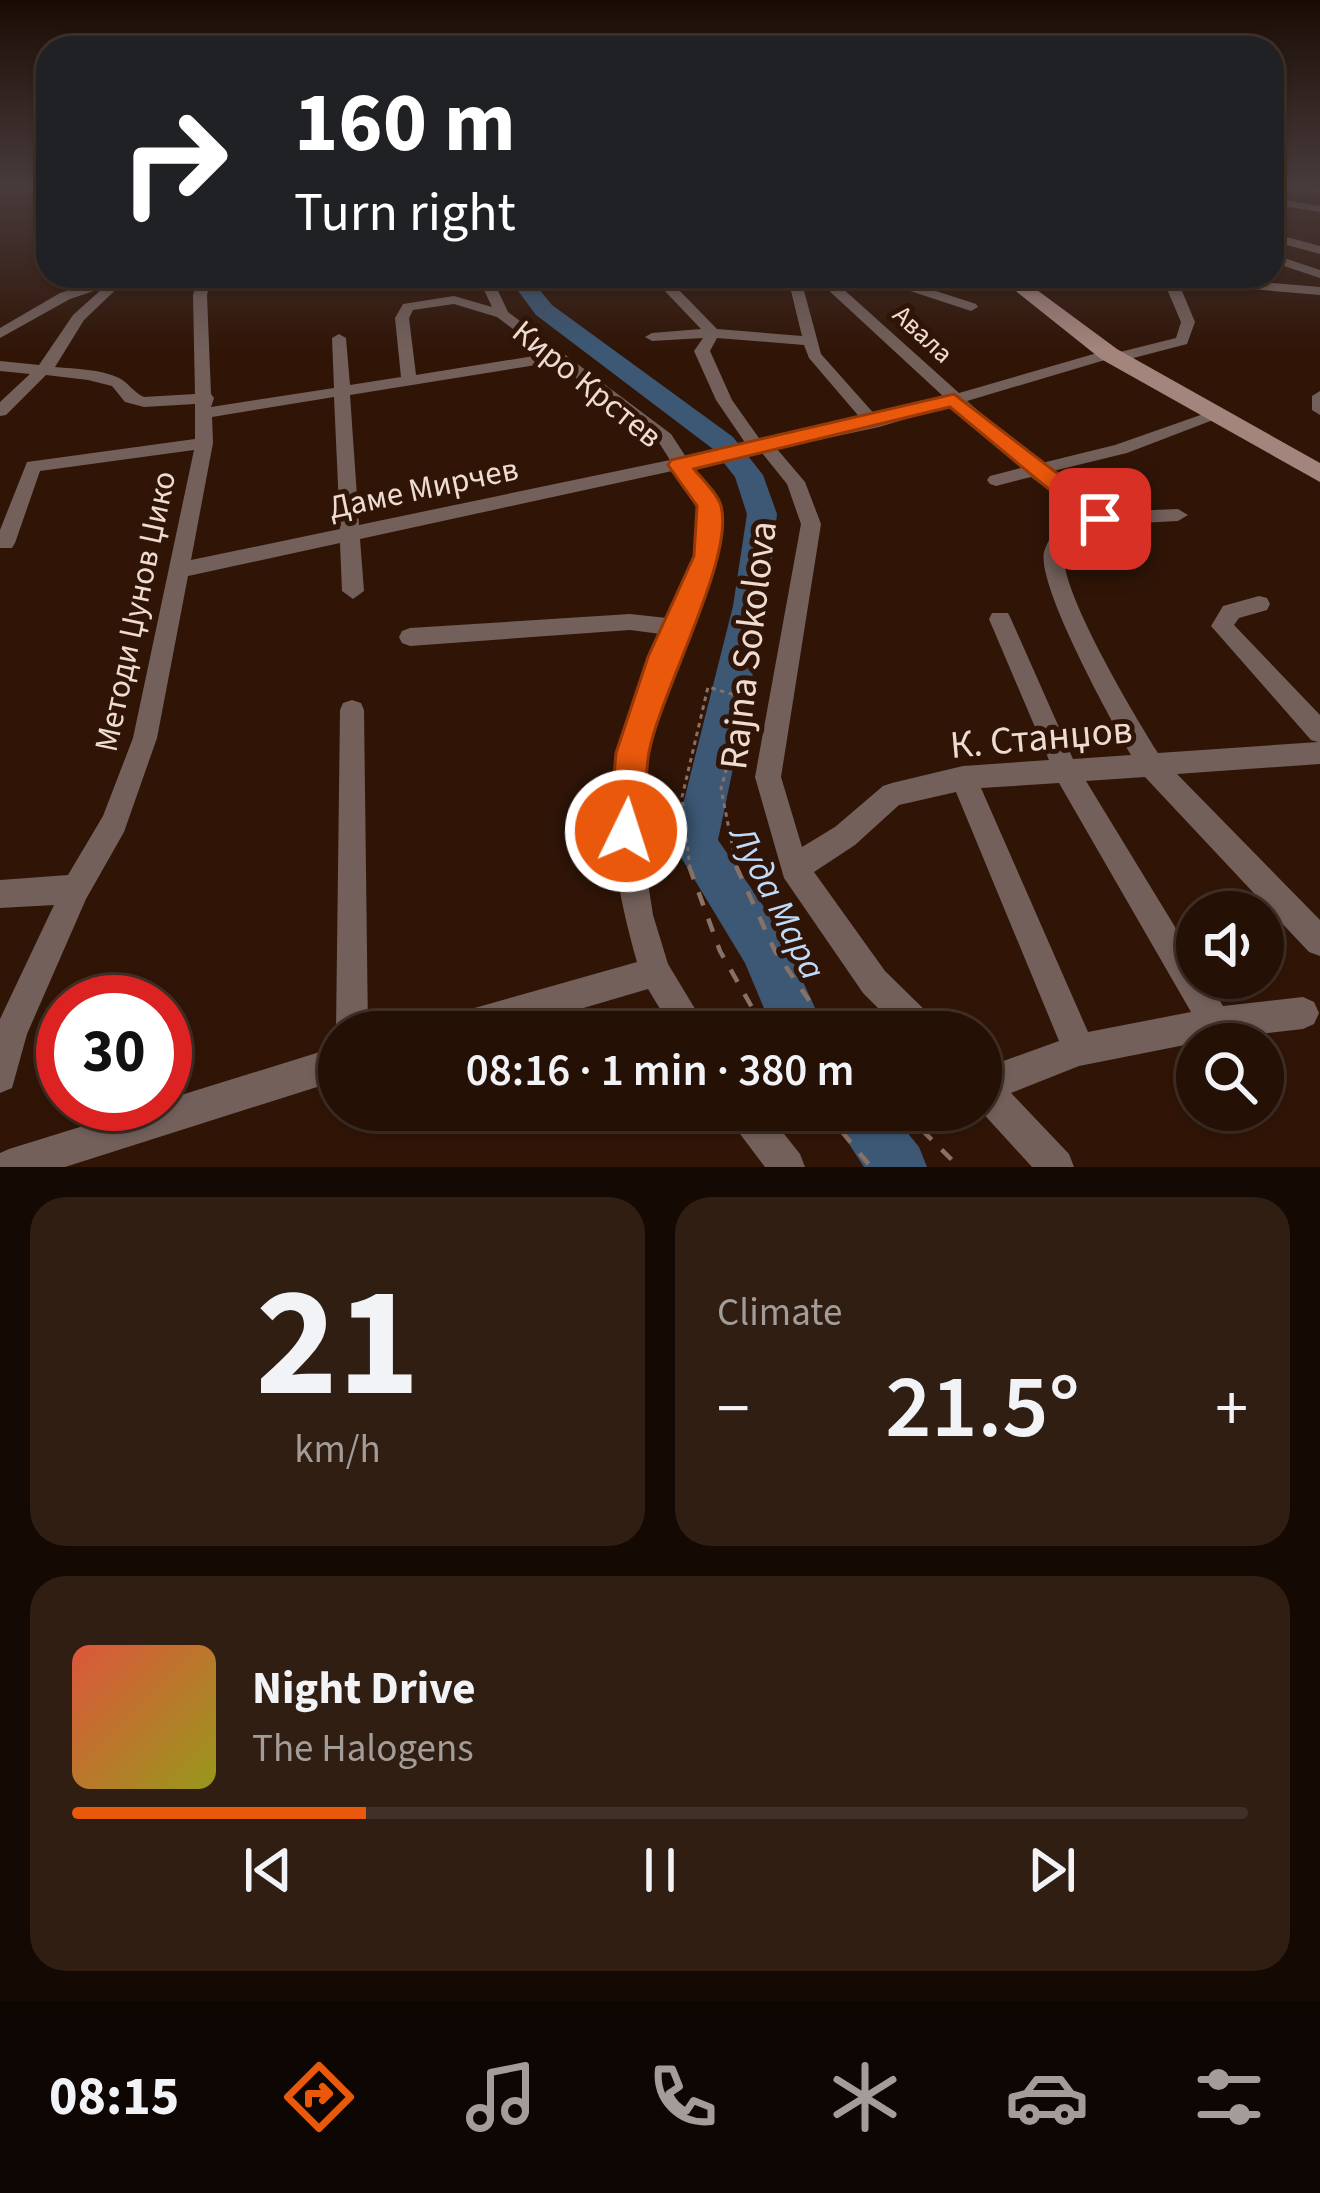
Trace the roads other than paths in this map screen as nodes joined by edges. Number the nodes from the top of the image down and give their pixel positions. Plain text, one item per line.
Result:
1 (1288, 241) edge
2 (1320, 250) edge
3 (1284, 262) edge
4 (1320, 274) edge
5 (1284, 287) edge
6 (89, 288) edge
7 (111, 288) edge
8 (202, 288) edge
9 (488, 288) edge
10 (669, 288) edge
11 (797, 288) edge
12 (835, 288) edge
13 (920, 288) edge
14 (1023, 288) edge
15 (1180, 288) edge
16 (1320, 291) edge
17 (971, 307) dead end
18 (502, 314) junction
19 (0, 334) edge
20 (712, 334) junction
21 (652, 337) dead end
22 (339, 338) dead end
23 (806, 341) junction
24 (1115, 355) junction
25 (558, 358) junction
26 (0, 366) edge
27 (41, 373) junction
28 (410, 381) junction
29 (345, 391) junction
30 (1320, 396) edge
31 (954, 400) junction
32 (206, 405) junction
33 (1320, 410) edge
34 (0, 411) edge
35 (1218, 415) junction
36 (873, 423) junction
37 (204, 443) junction
38 (762, 448) junction
39 (690, 463) junction
40 (1034, 470) junction
41 (1320, 474) edge
42 (996, 480) dead end
43 (1178, 515) dead end
44 (1100, 519) junction
45 (350, 532) junction
46 (5, 543) dead end
47 (180, 570) junction
48 (353, 591) dead end
49 (1258, 604) dead end
50 (1000, 619) dead end
51 (674, 627) junction
52 (410, 637) dead end
53 (352, 710) dead end
54 (1320, 732) edge
55 (1320, 753) edge
56 (1151, 765) junction
57 (1066, 771) junction
58 (963, 778) junction
59 (794, 868) junction
60 (76, 889) junction
61 (0, 894) edge
62 (1320, 941) edge
63 (655, 973) junction
64 (352, 1011) edge
65 (520, 1011) edge
66 (679, 1011) edge
67 (904, 1011) edge
68 (1304, 1012) dead end
69 (1215, 1023) joint
70 (1176, 1031) edge
71 (6, 1034) edge
72 (1078, 1050) junction
73 (318, 1070) edge
74 (0, 1076) edge
75 (1002, 1079) edge
76 (1002, 1109) edge
77 (759, 1131) edge
78 (9, 1167) edge
79 (787, 1167) edge
80 (1056, 1167) edge

1 - 2 street
3 - 4 street
5 - 16 street
6 - 19 street
7 - 27 street
8 - 32 street, Методи Џунов Џико
9 - 18 street, Киро Крстев
10 - 20 street
11 - 23 street
12 - 31 street, Авала
13 - 17 street
14 - 24 main road
15 - 24 street, Даме Мирчев
18 - 25 street, Киро Крстев
18 - 28 street
20 - 21 street
20 - 23 street
20 - 38 street, Rajna Sokolova
22 - 29 street
23 - 36 street
24 - 31 street, Даме Мирчев
24 - 35 main road
25 - 28 street
25 - 39 street, Киро Крстев
26 - 27 street
27 - 32 street
27 - 34 street
28 - 29 street
29 - 32 street
29 - 45 street
30 - 33 street
31 - 36 street, Даме Мирчев
31 - 40 street, Авала
32 - 37 street, Методи Џунов Џико
35 - 40 street
35 - 41 main road
36 - 38 street, Даме Мирчев
37 - 46 street
37 - 47 street, Методи Џунов Џико
38 - 39 street, Даме Мирчев
38 - 59 street, Rajna Sokolova
39 - 45 street, Даме Мирчев
39 - 51 street, Киро Крстев
40 - 42 street
40 - 44 street, Авала
43 - 44 street
44 - 56 street
45 - 47 street, Даме Мирчев
45 - 48 street
47 - 60 street, Методи Џунов Џико
49 - 54 street
50 - 57 street
51 - 52 street
51 - 63 street, Киро Крстев
53 - 64 street
55 - 56 street, К. Станџов
56 - 57 street, К. Станџов
56 - 62 street
57 - 58 street, К. Станџов
57 - 69 street
58 - 59 street, К. Станџов
58 - 72 street
59 - 67 street, Rajna Sokolova
60 - 61 street
60 - 71 street, Методи Џунов Џико
63 - 65 street
63 - 66 street, Киро Крстев
68 - 69 street
70 - 72 street
71 - 74 street, Методи Џунов Џико
72 - 75 street
73 - 78 street
76 - 80 street
77 - 79 street

